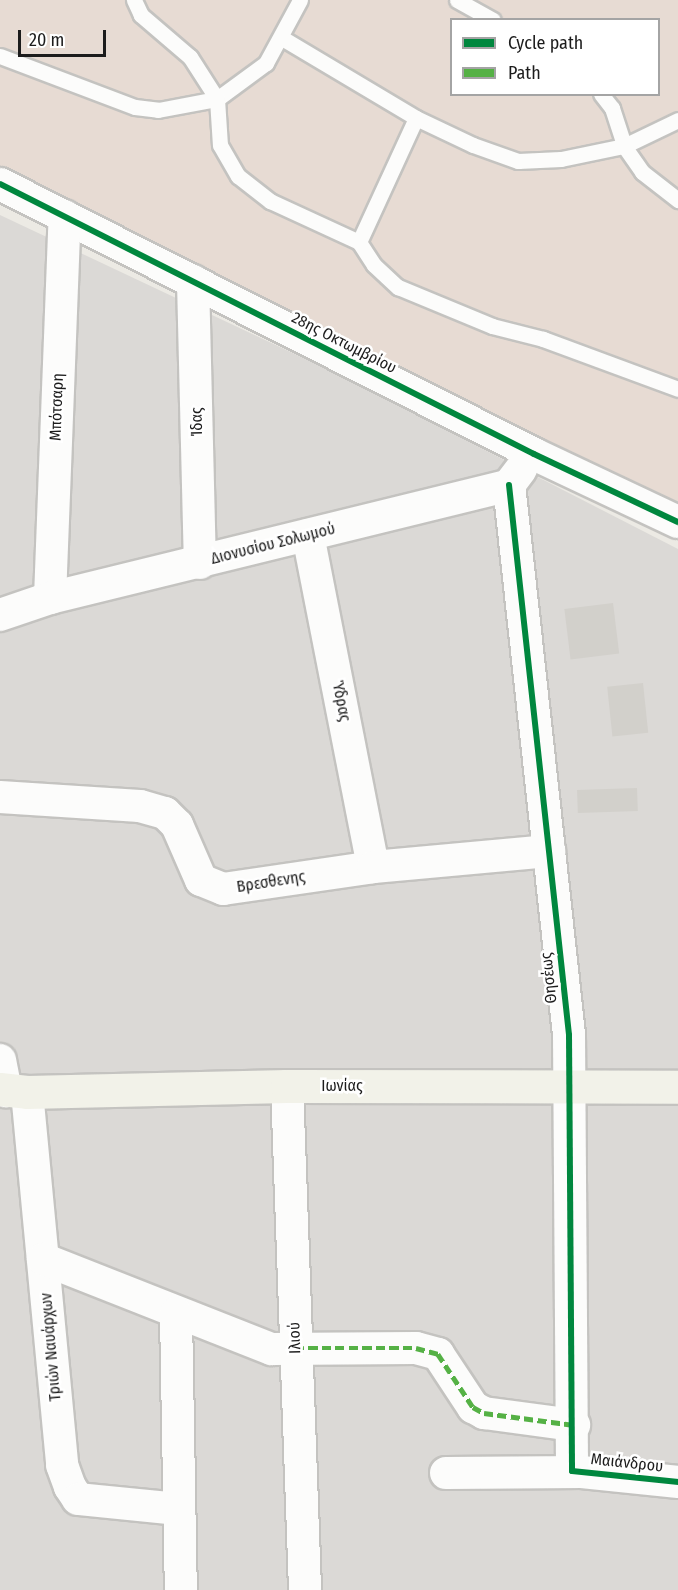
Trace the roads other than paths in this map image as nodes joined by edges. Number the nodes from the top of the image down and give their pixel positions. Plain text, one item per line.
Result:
1 (134, 0) edge
2 (300, 0) edge
3 (457, 0) edge
4 (489, 18) edge
5 (282, 38) junction
6 (0, 56) edge
7 (603, 96) edge
8 (217, 99) junction
9 (416, 118) junction
10 (678, 120) edge
11 (624, 146) junction
12 (0, 184) edge
13 (678, 200) edge
14 (64, 216) junction
15 (359, 242) junction
16 (194, 281) junction
17 (677, 386) edge
18 (534, 454) junction
19 (509, 485) junction
20 (678, 522) edge
21 (308, 535) junction
22 (201, 563) junction
23 (50, 598) junction
24 (0, 615) edge
25 (0, 797) edge
26 (549, 851) junction
27 (374, 867) junction
28 (7, 1085) edge
29 (571, 1085) junction
30 (287, 1086) junction
31 (678, 1087) edge
32 (43, 1259) junction
33 (176, 1313) junction
34 (295, 1348) junction
35 (574, 1425) junction
36 (577, 1472) junction
37 (446, 1473) dead end
38 (678, 1482) edge
39 (178, 1509) junction
40 (181, 1590) edge
41 (305, 1590) edge

1 - 8 lane
2 - 5 lane
3 - 4 lane
5 - 8 lane
5 - 9 lane
6 - 8 lane
7 - 11 lane
8 - 15 lane
9 - 11 lane
9 - 15 lane
10 - 11 lane
11 - 13 lane
12 - 14 street, 28ης Οκτωμβρίου
14 - 16 street, 28ης Οκτωμβρίου
14 - 23 street, Μπότσαρη
15 - 17 lane
16 - 18 street, 28ης Οκτωμβρίου
16 - 22 street, Ίδας
18 - 19 street
18 - 20 street, 28ης Οκτωμβρίου
19 - 21 street, Διονυσίου Σολωμού
19 - 26 street, Θησέως
21 - 22 street, Διονυσίου Σολωμού
21 - 27 street, Ύδρας
22 - 23 street, Διονυσίου Σολωμού
23 - 24 street, Διονυσίου Σολωμού
25 - 27 street, Βρεσθενης
26 - 27 street, Βρεσθενης
26 - 29 street, Θησέως
28 - 30 main road, Ιωνίας
28 - 32 street, Τριών Ναυάρχων
29 - 30 main road, Ιωνίας
29 - 31 main road, Ιωνίας
29 - 35 street, Θησέως
30 - 34 street, Ιλιού
32 - 33 street
32 - 39 street, Τριών Ναυάρχων
33 - 34 street
33 - 39 street
34 - 35 street
34 - 41 street, Ιλιού
35 - 36 street, Θησέως
36 - 37 street, Μαιάνδρου
36 - 38 street, Μαιάνδρου
39 - 40 street

